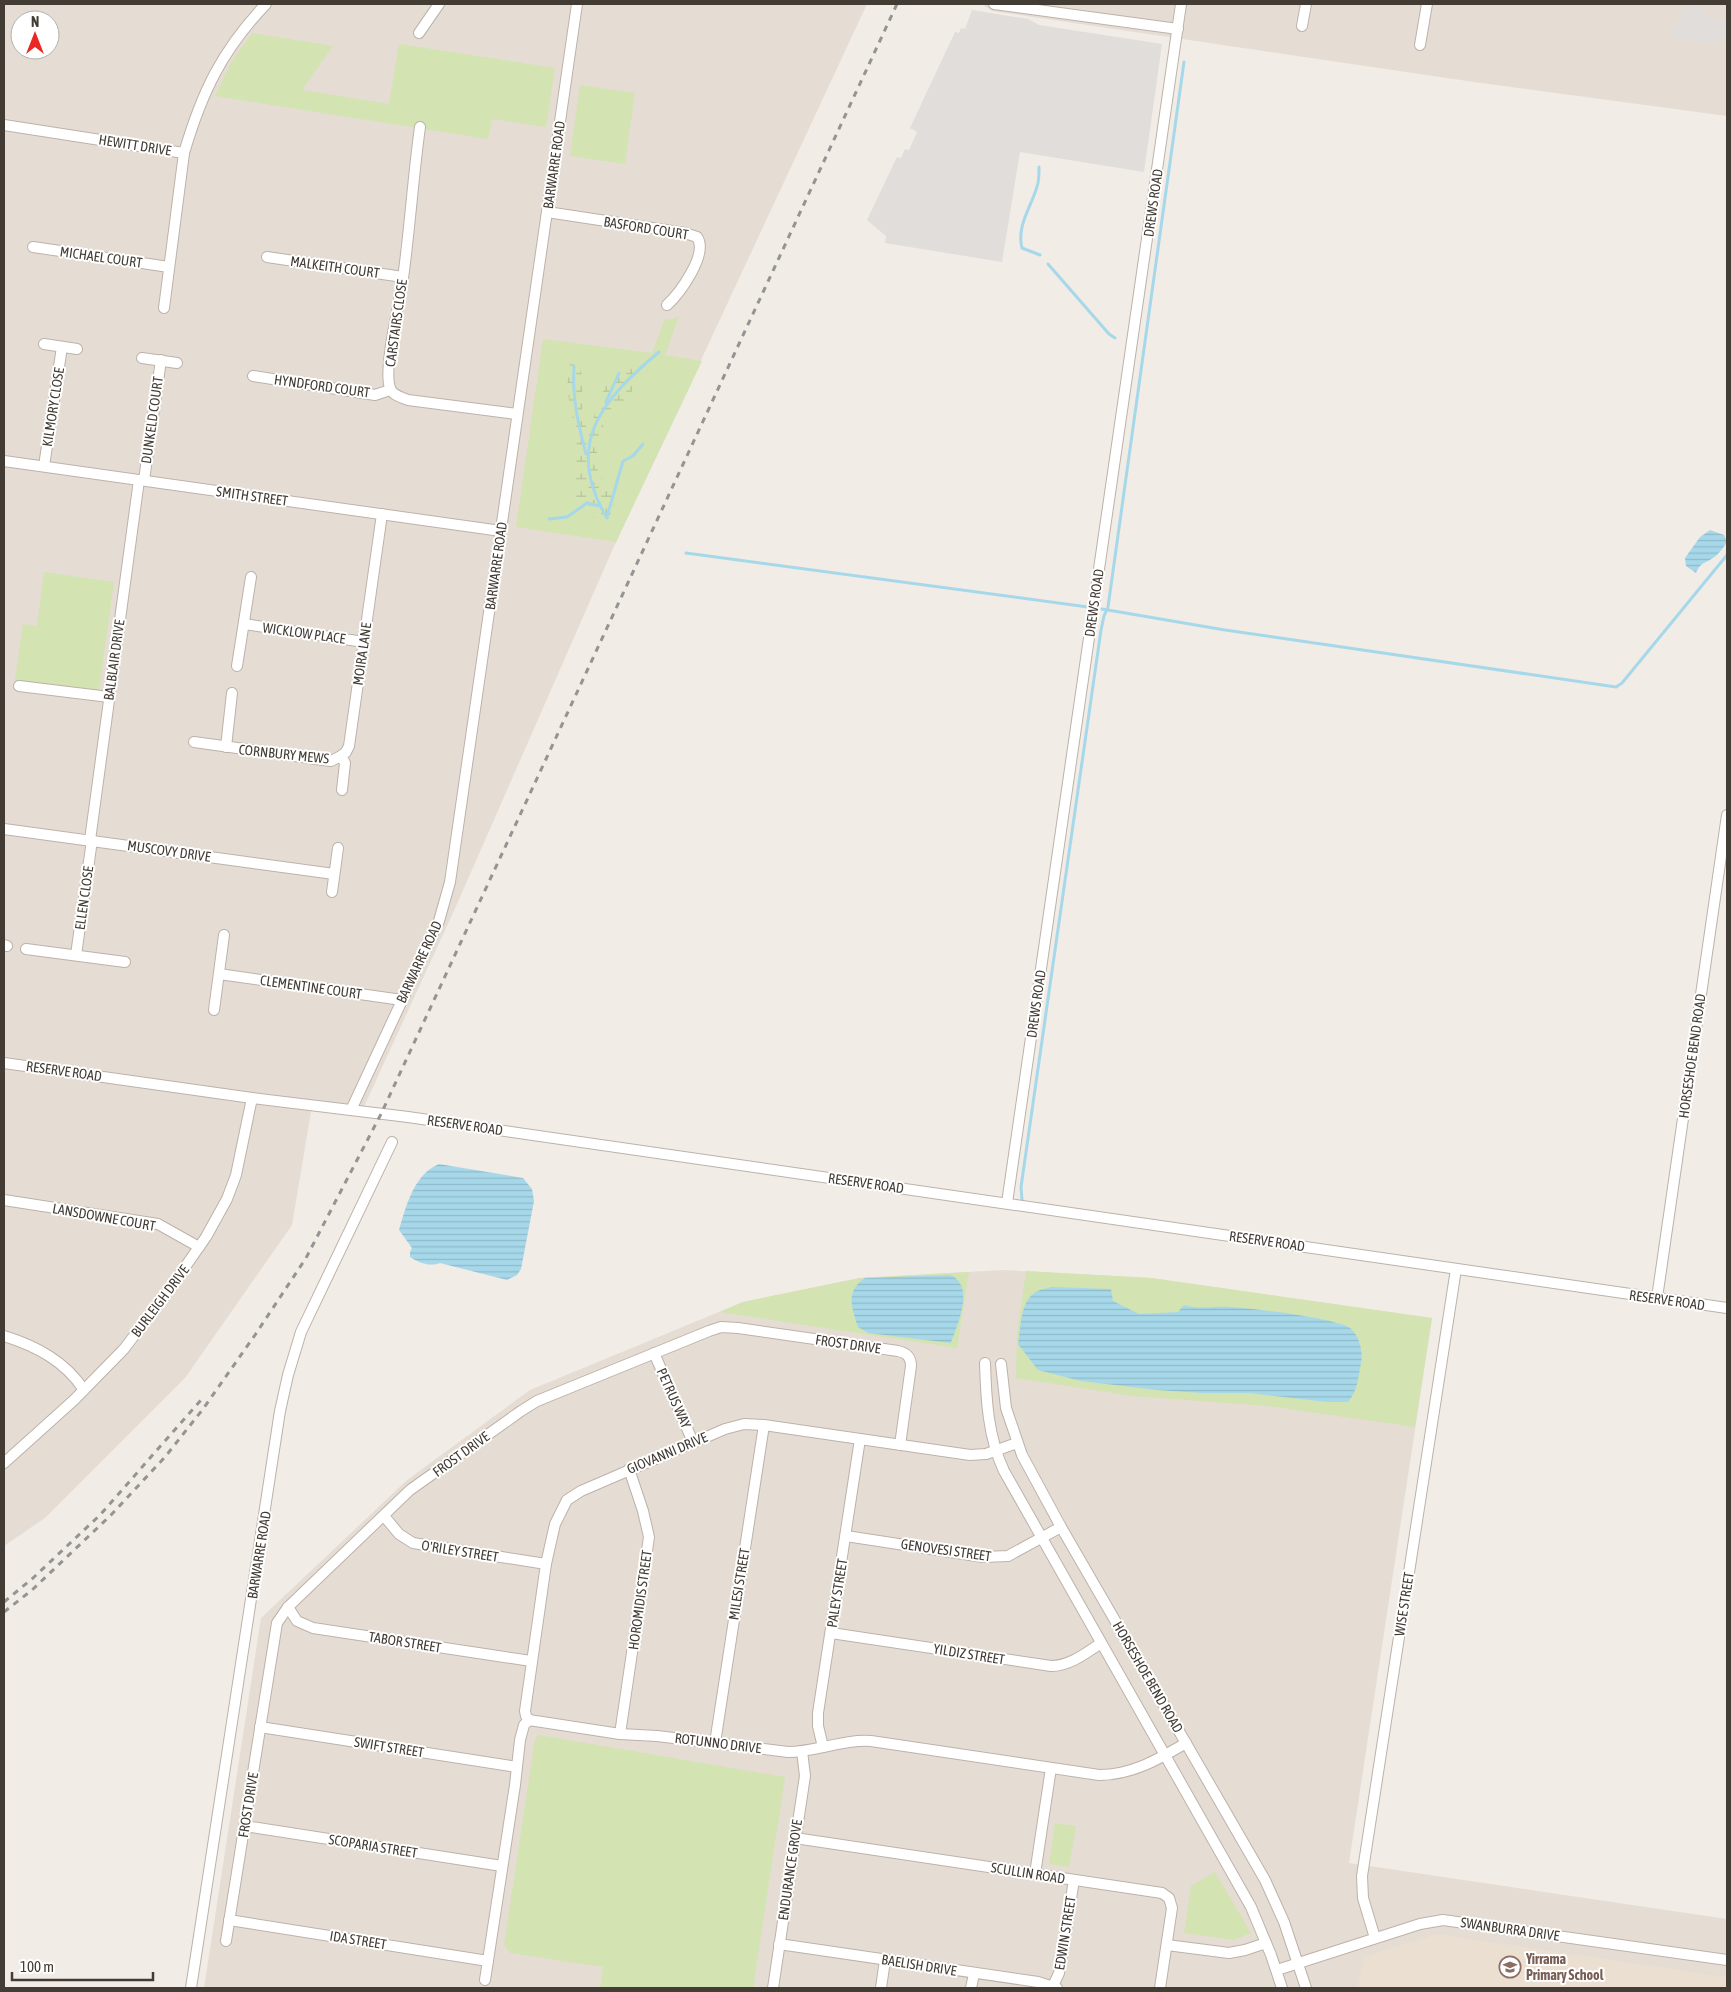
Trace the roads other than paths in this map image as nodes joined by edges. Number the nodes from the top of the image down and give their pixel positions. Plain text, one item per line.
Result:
1 (266, 4) edge
2 (439, 4) edge
3 (577, 4) edge
4 (994, 4) edge
5 (1181, 4) edge
6 (1306, 4) edge
7 (1427, 4) edge
8 (1302, 26) dead end
9 (1178, 30) junction
10 (419, 33) dead end
11 (1420, 45) dead end
12 (4, 125) edge
13 (420, 127) dead end
14 (184, 153) junction
15 (547, 212) junction
16 (33, 247) dead end
17 (267, 257) dead end
18 (169, 268) junction
19 (403, 277) junction
20 (667, 305) dead end
21 (164, 308) dead end
22 (44, 344) dead end
23 (62, 347) junction
24 (77, 349) dead end
25 (142, 358) dead end
26 (161, 360) junction
27 (177, 363) dead end
28 (253, 376) dead end
29 (390, 390) junction
30 (517, 414) junction
31 (4, 461) edge
32 (44, 466) junction
33 (141, 480) junction
34 (382, 514) junction
35 (501, 531) junction
36 (251, 576) dead end
37 (244, 624) junction
38 (364, 642) junction
39 (237, 666) dead end
40 (20, 686) dead end
41 (232, 693) dead end
42 (109, 697) junction
43 (194, 742) dead end
44 (226, 747) junction
45 (341, 756) junction
46 (342, 790) dead end
47 (1727, 815) edge
48 (4, 829) edge
49 (91, 840) junction
50 (338, 848) dead end
51 (334, 874) junction
52 (332, 892) dead end
53 (224, 935) dead end
54 (26, 948) dead end
55 (76, 955) junction
56 (125, 962) dead end
57 (219, 974) junction
58 (402, 1000) junction
59 (214, 1010) dead end
60 (4, 1063) edge
61 (252, 1098) junction
62 (351, 1110) junction
63 (392, 1142) dead end
64 (4, 1200) edge
65 (1007, 1203) junction
66 (199, 1247) junction
67 (1456, 1269) junction
68 (1658, 1298) junction
69 (1727, 1308) edge
70 (4, 1336) edge
71 (654, 1354) junction
72 (986, 1363) dead end
73 (1001, 1364) dead end
74 (84, 1390) junction
75 (764, 1425) junction
76 (860, 1440) junction
77 (693, 1442) junction
78 (1017, 1443) junction
79 (900, 1445) junction
80 (996, 1451) junction
81 (4, 1463) edge
82 (629, 1469) junction
83 (384, 1516) junction
84 (1061, 1527) junction
85 (846, 1536) junction
86 (1041, 1538) junction
87 (546, 1564) junction
88 (288, 1607) junction
89 (831, 1633) junction
90 (1101, 1643) junction
91 (532, 1662) junction
92 (529, 1720) junction
93 (260, 1727) junction
94 (620, 1734) junction
95 (715, 1743) junction
96 (1186, 1743) junction
97 (823, 1747) junction
98 (802, 1751) junction
99 (1166, 1754) junction
100 (517, 1767) junction
101 (1051, 1768) junction
102 (245, 1826) junction
103 (795, 1838) junction
104 (502, 1866) junction
105 (1035, 1874) junction
106 (1074, 1880) junction
107 (229, 1920) junction
108 (1375, 1938) junction
109 (226, 1942) dead end
110 (1266, 1943) junction
111 (779, 1944) junction
112 (1167, 1945) junction
113 (885, 1960) junction
114 (1727, 1960) edge
115 (488, 1961) junction
116 (1298, 1962) junction
117 (1276, 1970) junction
118 (974, 1974) junction
119 (485, 1980) dead end
120 (1055, 1987) edge
121 (191, 1988) edge
122 (773, 1988) edge
123 (881, 1988) edge
124 (971, 1988) edge
125 (1160, 1988) edge
126 (1282, 1988) edge
127 (1306, 1988) edge

1 - 14 street, HEWITT DRIVE
2 - 10 street
3 - 15 street, BARWARRE ROAD
4 - 9 street
5 - 9 street, DREWS ROAD
6 - 8 street
7 - 11 street
9 - 65 street, DREWS ROAD
12 - 14 street, HEWITT DRIVE
13 - 19 street, CARSTAIRS CLOSE
14 - 18 street
15 - 20 street, BASFORD COURT
15 - 30 street, BARWARRE ROAD
16 - 18 street, MICHAEL COURT
17 - 19 street, MALKEITH COURT
18 - 21 street
19 - 29 street, CARSTAIRS CLOSE
22 - 23 street
23 - 24 street
23 - 32 street, KILMORY CLOSE
25 - 26 street, DUNKELD COURT
26 - 27 street, DUNKELD COURT
26 - 33 street, DUNKELD COURT
28 - 29 street, HYNDFORD COURT
29 - 30 street
30 - 35 street, BARWARRE ROAD
31 - 32 street, SMITH STREET
32 - 33 street, SMITH STREET
33 - 34 street, SMITH STREET
33 - 42 street, BALBLAIR DRIVE
34 - 35 street, SMITH STREET
34 - 38 street, MOIRA LANE
35 - 58 street, BARWARRE ROAD
36 - 37 street, WICKLOW PLACE
37 - 38 street, WICKLOW PLACE
37 - 39 street, WICKLOW PLACE
38 - 45 street, MOIRA LANE
40 - 42 street
41 - 44 street, CORNBURY MEWS
42 - 49 street, BALBLAIR DRIVE
43 - 44 street, CORNBURY MEWS
44 - 45 street, CORNBURY MEWS
45 - 46 street, MOIRA LANE
47 - 68 street, HORSESHOE BEND ROAD
48 - 49 street, MUSCOVY DRIVE
49 - 51 street, MUSCOVY DRIVE
49 - 55 street, ELLEN CLOSE
50 - 51 street
51 - 52 street
53 - 57 street
54 - 55 street
55 - 56 street
57 - 58 street, CLEMENTINE COURT
57 - 59 street
58 - 62 street, BARWARRE ROAD
60 - 61 street, RESERVE ROAD
61 - 62 street, RESERVE ROAD
61 - 66 street, BURLEIGH DRIVE
62 - 65 street, RESERVE ROAD
63 - 121 street, BARWARRE ROAD
64 - 66 street, LANSDOWNE COURT
65 - 67 street, RESERVE ROAD
66 - 74 street, BURLEIGH DRIVE
67 - 68 street, RESERVE ROAD
67 - 108 street, WISE STREET
68 - 69 street, RESERVE ROAD
70 - 74 street
71 - 77 street, PETRUS WAY
71 - 79 street, FROST DRIVE
71 - 83 street, FROST DRIVE
72 - 80 street, HORSESHOE BEND ROAD
73 - 78 street, HORSESHOE BEND ROAD
74 - 81 street, BURLEIGH DRIVE
75 - 76 street, GIOVANNI DRIVE
75 - 77 street, GIOVANNI DRIVE
75 - 95 street, MILESI STREET
76 - 79 street, GIOVANNI DRIVE
76 - 85 street, PALEY STREET
77 - 82 street, GIOVANNI DRIVE
78 - 80 street, GIOVANNI DRIVE
78 - 84 street, HORSESHOE BEND ROAD
79 - 80 street, GIOVANNI DRIVE
80 - 86 street, HORSESHOE BEND ROAD
82 - 87 street, GIOVANNI DRIVE
82 - 94 street, HOROMIDIS STREET
83 - 87 street, O'RILEY STREET
83 - 88 street, FROST DRIVE
84 - 86 street, GENOVESI STREET
84 - 96 street, HORSESHOE BEND ROAD
85 - 86 street, GENOVESI STREET
85 - 89 street, PALEY STREET
86 - 90 street, HORSESHOE BEND ROAD
87 - 91 street, GIOVANNI DRIVE
88 - 91 street, TABOR STREET
88 - 93 street, FROST DRIVE
89 - 90 street, YILDIZ STREET
89 - 97 street, PALEY STREET
90 - 99 street, HORSESHOE BEND ROAD
91 - 92 street, GIOVANNI DRIVE
92 - 94 street, ROTUNNO DRIVE
92 - 100 street
93 - 100 street, SWIFT STREET
93 - 102 street, FROST DRIVE
94 - 95 street, ROTUNNO DRIVE
95 - 98 street, ROTUNNO DRIVE
96 - 99 street, ROTUNNO DRIVE
96 - 116 street, HORSESHOE BEND ROAD
97 - 98 street, ROTUNNO DRIVE
97 - 101 street, ROTUNNO DRIVE
98 - 103 street, ENDURANCE GROVE
99 - 101 street, ROTUNNO DRIVE
99 - 110 street, HORSESHOE BEND ROAD
100 - 104 street
101 - 105 street
102 - 104 street, SCOPARIA STREET
102 - 107 street, FROST DRIVE
103 - 105 street, SCULLIN ROAD
103 - 111 street, ENDURANCE GROVE
104 - 115 street
105 - 106 street, SCULLIN ROAD
106 - 112 street, SCULLIN ROAD
106 - 120 street, EDWIN STREET
107 - 109 street, FROST DRIVE
107 - 115 street, IDA STREET
108 - 114 street, SWANBURRA DRIVE
108 - 116 street, SWANBURRA DRIVE
110 - 112 street
110 - 117 street, HORSESHOE BEND ROAD
111 - 113 street, BAELISH DRIVE
111 - 122 street, ENDURANCE GROVE
112 - 125 street, SCULLIN ROAD
113 - 118 street, BAELISH DRIVE
113 - 123 street
115 - 119 street
116 - 117 street, SWANBURRA DRIVE
116 - 127 street, HORSESHOE BEND ROAD
117 - 126 street, HORSESHOE BEND ROAD
118 - 120 street, BAELISH DRIVE
118 - 124 street

